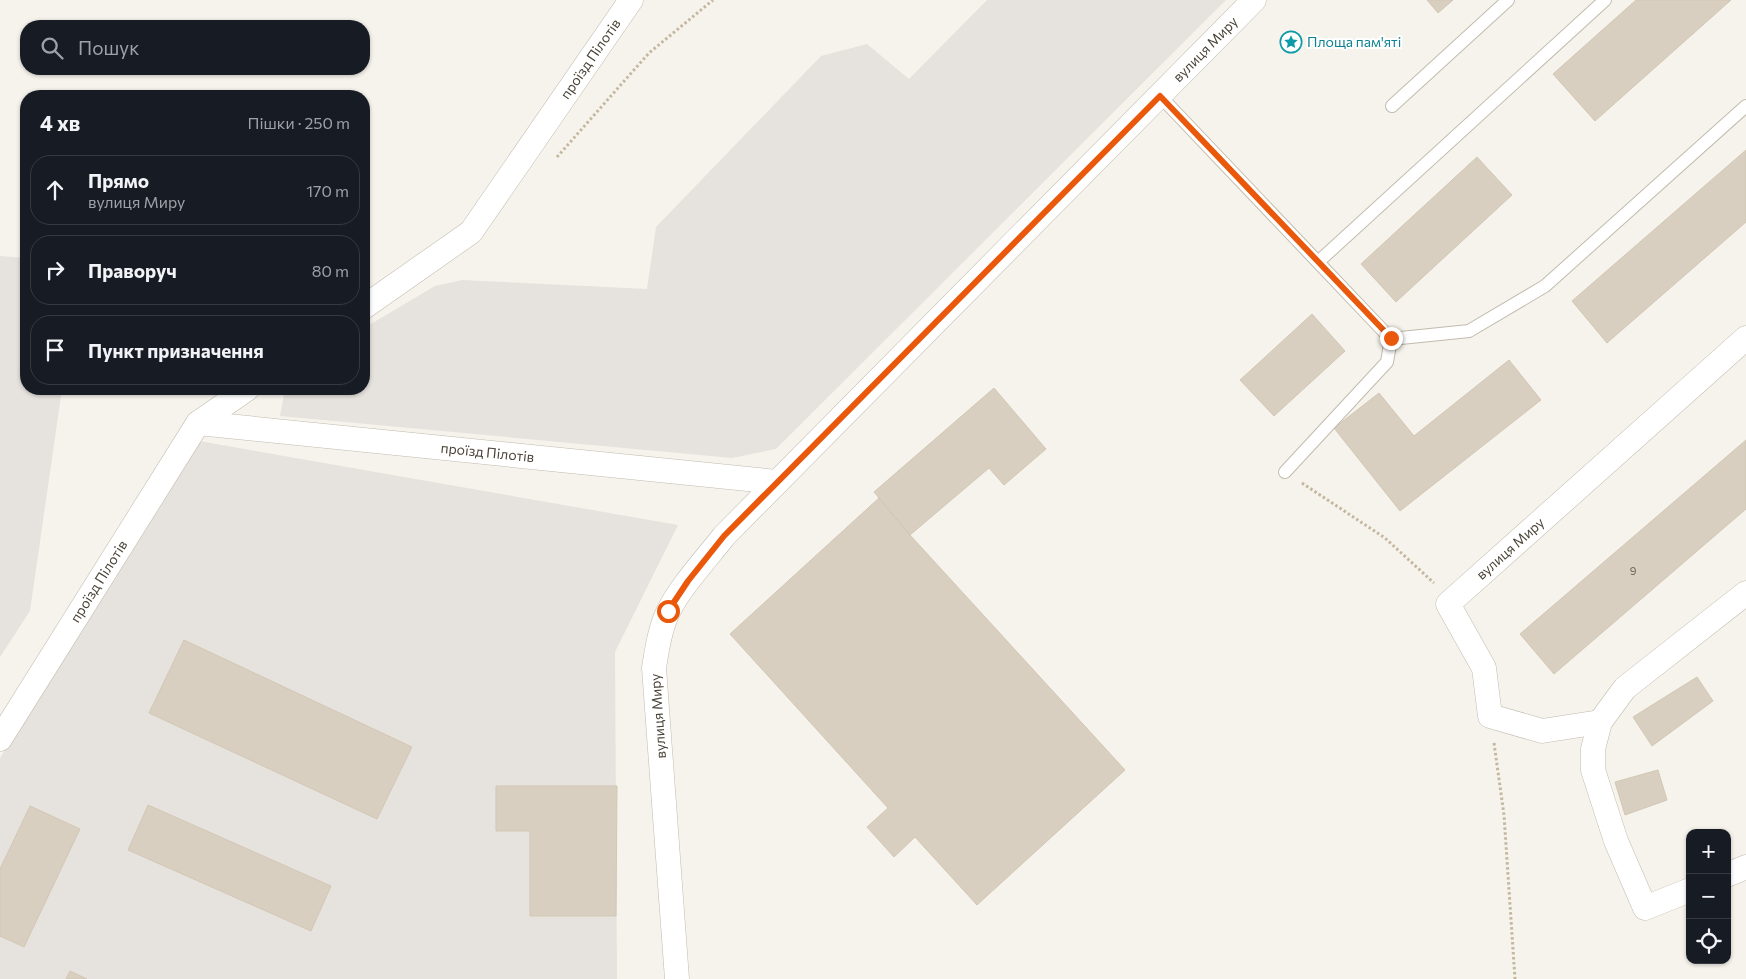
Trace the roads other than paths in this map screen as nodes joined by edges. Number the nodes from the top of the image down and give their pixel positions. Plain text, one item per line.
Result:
1 (631, 0) edge
2 (1254, 0) edge
3 (1508, 0) edge
4 (1605, 0) edge
5 (1160, 96) junction
6 (1392, 106) dead end
7 (1746, 106) edge
8 (1318, 262) junction
9 (370, 303) edge
10 (1391, 338) junction
11 (1746, 338) edge
12 (238, 395) edge
13 (198, 423) junction
14 (1285, 472) road end
15 (777, 482) junction
16 (1746, 593) edge
17 (1600, 722) junction
18 (0, 739) edge
19 (1746, 867) edge
20 (1729, 874) edge
21 (1686, 892) edge
22 (676, 979) edge

1 - 9 street, проїзд Пілотів
2 - 5 street, вулиця Миру
3 - 6 lane
4 - 8 lane
5 - 8 lane
5 - 15 street, вулиця Миру
7 - 10 lane
8 - 10 lane
10 - 14 lane
11 - 17 street, вулиця Миру
12 - 13 street, проїзд Пілотів
13 - 15 street, проїзд Пілотів
13 - 18 street, проїзд Пілотів
15 - 22 street, вулиця Миру
16 - 17 street
17 - 21 street
19 - 20 street

